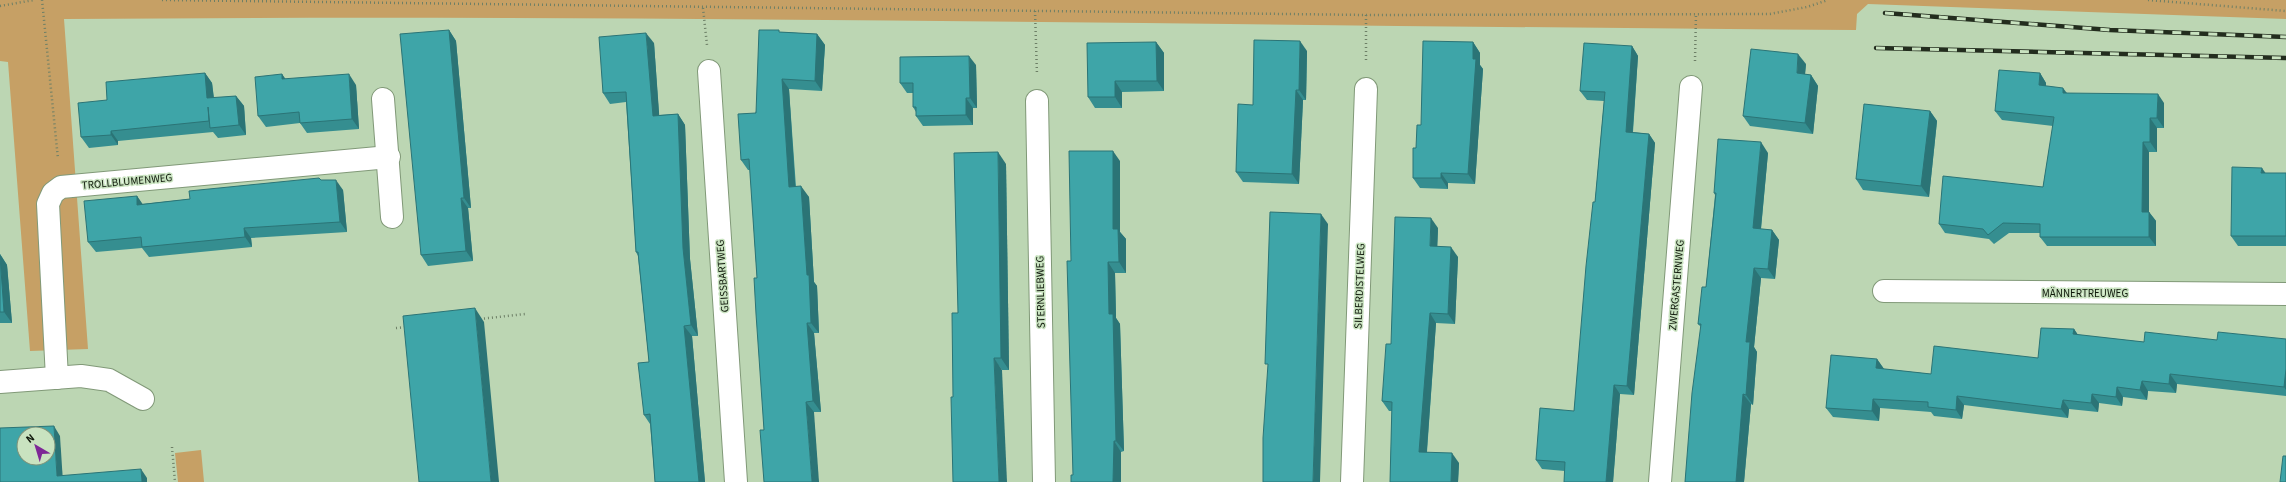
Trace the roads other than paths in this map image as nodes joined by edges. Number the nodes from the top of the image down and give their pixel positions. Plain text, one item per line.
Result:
1 (709, 71) road end
2 (1691, 88) road end
3 (1366, 89) road end
4 (383, 99) dead end
5 (1037, 101) road end
6 (389, 157) junction
7 (392, 217) dead end
8 (1884, 291) dead end
9 (2286, 294) edge
10 (57, 378) junction
11 (0, 382) edge
12 (143, 399) dead end
13 (736, 482) edge
14 (1044, 482) edge
15 (1352, 482) edge
16 (1660, 482) edge

1 - 13 street, GEISSBARTWEG
2 - 16 street, ZWERGASTERNWEG
3 - 15 street, SILBERDISTELWEG
4 - 6 street
5 - 14 street, STERNLIEBWEG
6 - 7 street
6 - 10 street, TROLLBLUMENWEG
8 - 9 street, MÄNNERTREUWEG
10 - 11 street
10 - 12 street

